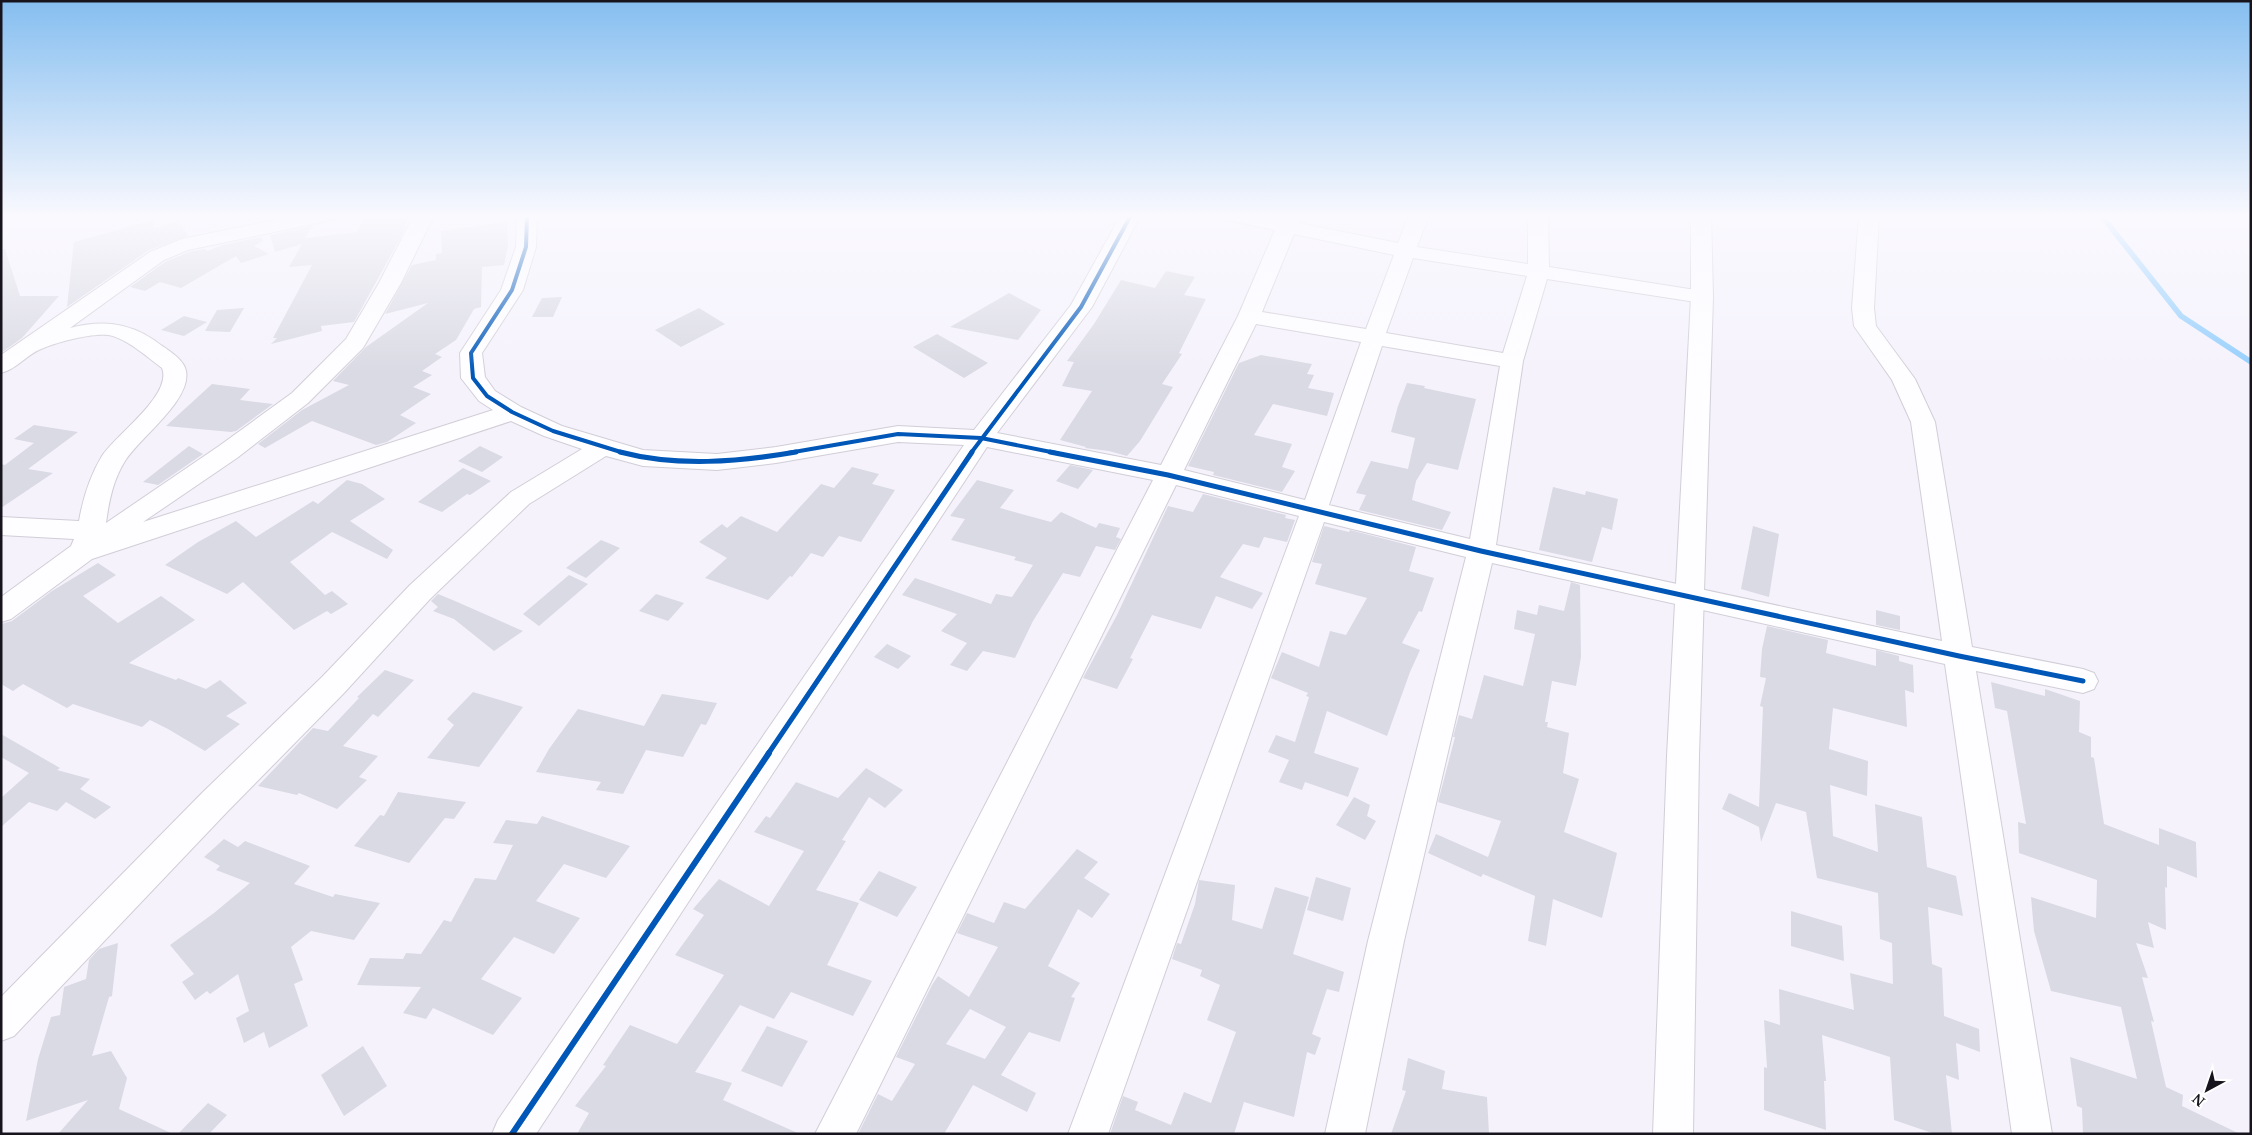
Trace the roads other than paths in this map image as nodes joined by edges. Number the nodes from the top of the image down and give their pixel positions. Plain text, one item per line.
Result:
1 (140, 268) edge
2 (397, 268) edge
3 (519, 268) edge
4 (1102, 268) edge
5 (1270, 268) edge
6 (1400, 268) edge
7 (1525, 268) edge
8 (1702, 268) edge
9 (1866, 268) edge
10 (1539, 270) junction
11 (1702, 297) junction
12 (1249, 316) junction
13 (1373, 339) junction
14 (34, 344) junction
15 (1512, 361) junction
16 (1, 366) edge
17 (512, 412) junction
18 (981, 438) junction
19 (603, 447) junction
20 (1168, 476) junction
21 (1314, 512) junction
22 (1, 526) edge
23 (86, 541) junction
24 (1481, 551) junction
25 (1690, 596) junction
26 (1, 612) edge
27 (1959, 656) junction
28 (2083, 681) dead end
29 (1, 1023) edge
30 (512, 1134) edge
31 (835, 1134) edge
32 (1088, 1134) edge
33 (1345, 1134) edge
34 (1673, 1134) edge
35 (2032, 1134) edge

1 - 14 street
2 - 23 street
3 - 17 street
4 - 18 street
5 - 12 street
6 - 13 street
7 - 10 street
8 - 11 street
9 - 27 street
10 - 11 street
10 - 15 street
11 - 25 street
12 - 13 street
12 - 20 street
13 - 15 street
13 - 21 street
14 - 16 street
14 - 23 street
15 - 24 street
17 - 19 street
17 - 23 street
18 - 19 street
18 - 20 street
18 - 30 street
19 - 29 street
20 - 21 street
20 - 31 street
21 - 24 street
21 - 32 street
22 - 23 street
23 - 26 street
24 - 25 street
24 - 33 street
25 - 27 street
25 - 34 street
27 - 28 street
27 - 35 street

